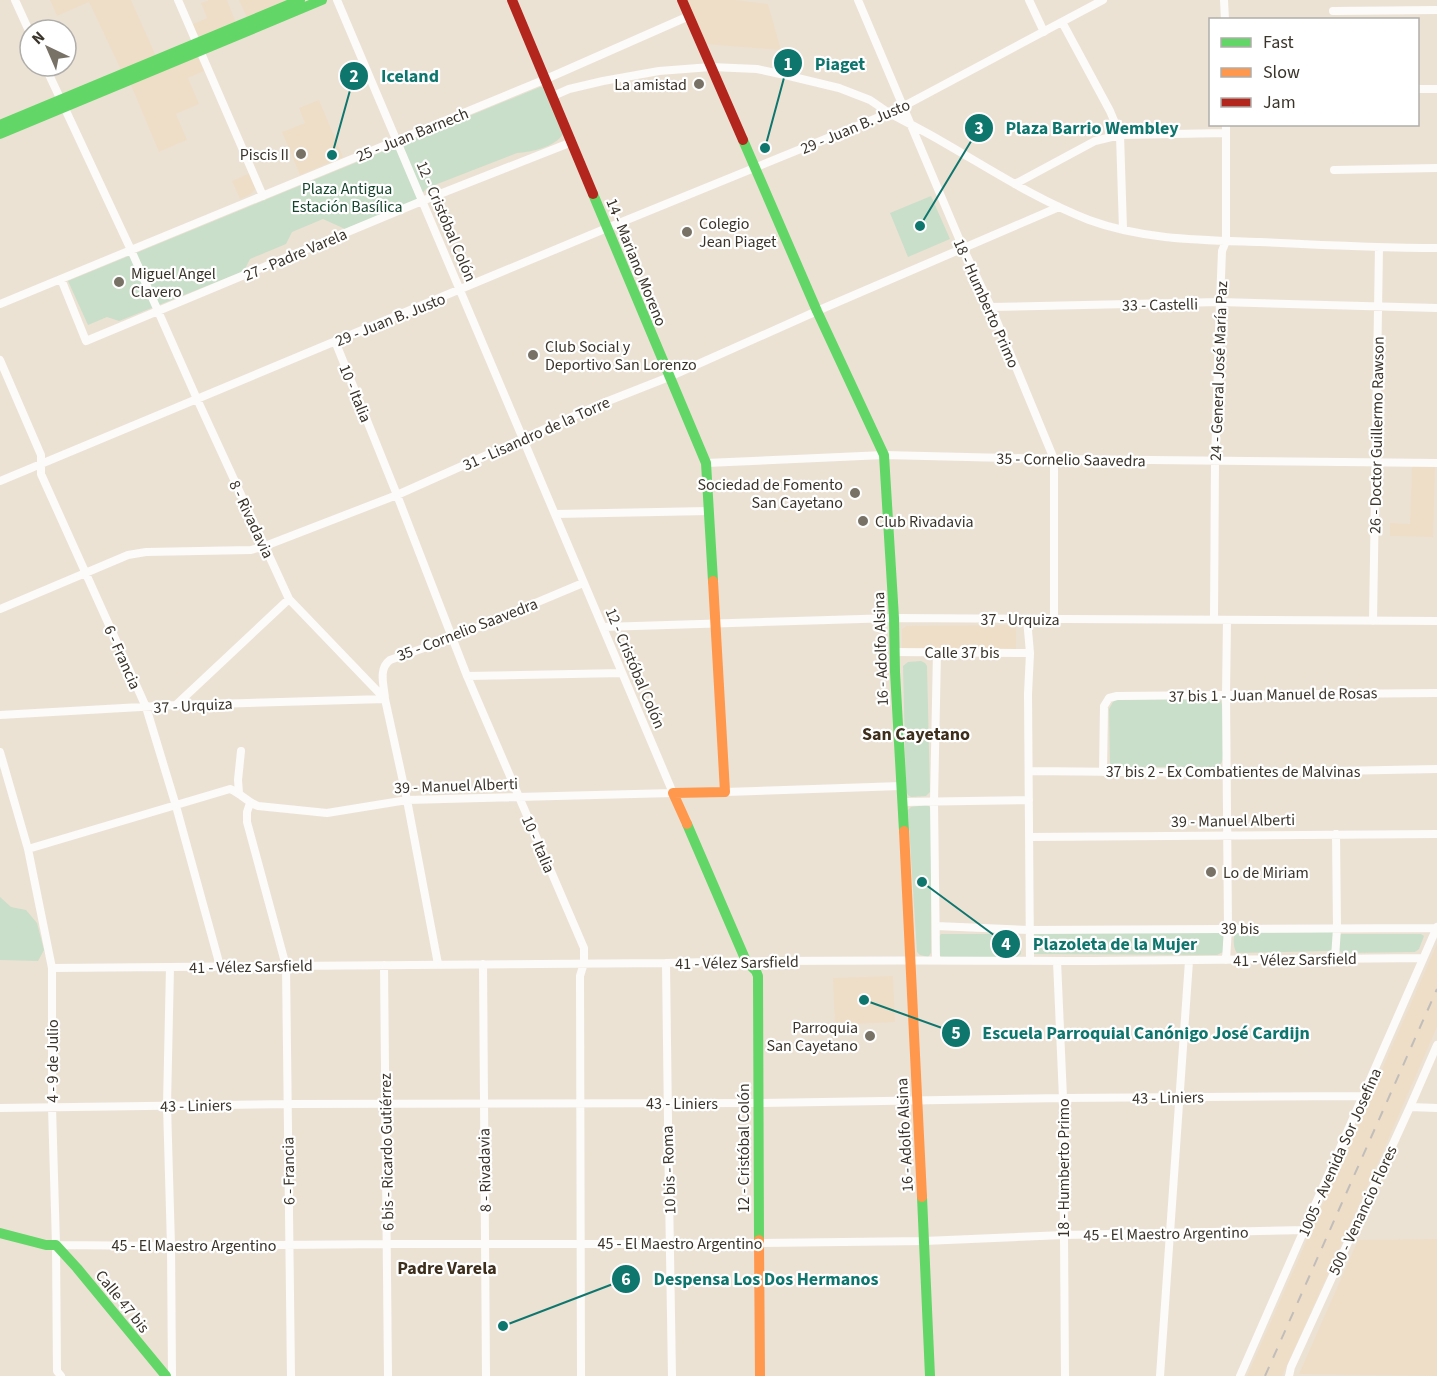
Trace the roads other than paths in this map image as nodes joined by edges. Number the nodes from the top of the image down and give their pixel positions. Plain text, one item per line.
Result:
1 (15, 0) edge
2 (178, 0) edge
3 (300, 0) edge
4 (322, 0) edge
5 (337, 0) edge
6 (512, 0) edge
7 (682, 0) edge
8 (858, 0) edge
9 (1029, 0) edge
10 (1104, 0) edge
11 (1224, 0) edge
12 (1437, 10) edge
13 (1334, 11) dead end
14 (689, 16) junction
15 (23, 18) edge
16 (1225, 18) edge
17 (1062, 22) junction
18 (1044, 32) junction
19 (199, 47) junction
20 (711, 67) junction
21 (51, 78) edge
22 (546, 79) junction
23 (1419, 89) edge
24 (1437, 89) edge
25 (553, 96) junction
26 (63, 103) junction
27 (904, 106) junction
28 (889, 112) junction
29 (0, 125) edge
30 (912, 125) junction
31 (1226, 129) edge
32 (0, 134) edge
33 (1120, 135) junction
34 (396, 141) junction
35 (572, 142) junction
36 (755, 168) junction
37 (1437, 168) edge
38 (1334, 170) dead end
39 (1015, 184) junction
40 (263, 196) junction
41 (422, 201) junction
42 (1059, 207) junction
43 (607, 228) junction
44 (1123, 229) junction
45 (1227, 241) junction
46 (963, 248) junction
47 (1379, 248) junction
48 (1437, 248) edge
49 (131, 250) junction
50 (61, 279) junction
51 (460, 290) junction
52 (1220, 303) junction
53 (0, 304) edge
54 (991, 307) junction
55 (1377, 307) junction
56 (1437, 308) edge
57 (817, 311) junction
58 (158, 312) junction
59 (335, 341) junction
60 (0, 360) edge
61 (669, 377) junction
62 (197, 399) junction
63 (524, 438) junction
64 (884, 455) junction
65 (1054, 459) junction
66 (1215, 461) junction
67 (1375, 462) junction
68 (706, 463) junction
69 (1437, 463) edge
70 (42, 465) junction
71 (0, 482) edge
72 (397, 495) junction
73 (708, 511) junction
74 (556, 514) junction
75 (265, 546) junction
76 (85, 574) junction
77 (583, 583) junction
78 (289, 599) junction
79 (0, 609) edge
80 (894, 618) junction
81 (1054, 618) junction
82 (1027, 619) junction
83 (1214, 619) junction
84 (1227, 620) junction
85 (1373, 621) junction
86 (1437, 621) edge
87 (714, 624) junction
88 (603, 627) junction
89 (452, 638) junction
90 (894, 652) junction
91 (937, 652) junction
92 (1030, 653) junction
93 (622, 673) junction
94 (467, 676) junction
95 (1437, 693) edge
96 (1226, 695) junction
97 (386, 699) junction
98 (176, 705) junction
99 (146, 707) junction
100 (0, 715) edge
101 (241, 751) dead end
102 (0, 752) edge
103 (1437, 769) edge
104 (1029, 771) junction
105 (1103, 772) junction
106 (1226, 773) junction
107 (902, 786) junction
108 (673, 792) junction
109 (725, 792) junction
110 (239, 793) junction
111 (519, 798) junction
112 (407, 800) junction
113 (1029, 800) junction
114 (902, 802) junction
115 (934, 802) junction
116 (250, 803) junction
117 (176, 806) junction
118 (1336, 834) junction
119 (1437, 834) edge
120 (1227, 836) junction
121 (1030, 837) junction
122 (28, 849) junction
123 (936, 927) junction
124 (1228, 928) junction
125 (1336, 928) junction
126 (1437, 928) edge
127 (1029, 930) junction
128 (1335, 958) junction
129 (1423, 958) junction
130 (936, 960) junction
131 (1226, 960) junction
132 (746, 961) junction
133 (911, 961) junction
134 (1030, 961) junction
135 (1057, 961) junction
136 (1189, 961) junction
137 (584, 963) junction
138 (666, 963) junction
139 (438, 964) junction
140 (483, 964) junction
141 (384, 965) junction
142 (220, 966) junction
143 (286, 966) junction
144 (170, 967) junction
145 (52, 968) junction
146 (1437, 1045) edge
147 (1363, 1096) junction
148 (1179, 1097) junction
149 (1063, 1098) junction
150 (918, 1101) junction
151 (483, 1102) junction
152 (580, 1102) junction
153 (667, 1102) junction
154 (386, 1103) junction
155 (758, 1103) junction
156 (288, 1104) junction
157 (167, 1105) junction
158 (52, 1107) junction
159 (1410, 1107) junction
160 (0, 1108) edge
161 (1437, 1108) edge
162 (1304, 1230) junction
163 (0, 1233) edge
164 (1170, 1233) junction
165 (1064, 1235) junction
166 (924, 1241) junction
167 (759, 1242) junction
168 (387, 1244) junction
169 (484, 1244) junction
170 (580, 1244) junction
171 (670, 1244) junction
172 (56, 1245) junction
173 (289, 1245) junction
174 (171, 1246) junction
175 (61, 1376) edge
176 (166, 1376) edge
177 (172, 1376) edge
178 (291, 1376) edge
179 (388, 1376) edge
180 (486, 1376) edge
181 (581, 1376) edge
182 (672, 1376) edge
183 (760, 1376) edge
184 (930, 1376) edge
185 (1065, 1376) edge
186 (1160, 1376) edge
187 (1240, 1376) edge
188 (1289, 1376) edge

1 - 15 street
2 - 19 street
3 - 19 street
4 - 19 street
5 - 34 street, 12 - Cristóbal Colón
6 - 22 street, 14 - Mariano Moreno
7 - 14 street, 16 - Adolfo Alsina
8 - 27 street, 18 - Humberto Primo
9 - 18 street
10 - 17 street, 29 - Juan B. Justo
11 - 16 street
12 - 13 street
14 - 20 street, 16 - Adolfo Alsina
14 - 22 street, 25 - Juan Barnech
17 - 18 street, 29 - Juan B. Justo
17 - 33 street
18 - 27 street, 29 - Juan B. Justo
19 - 26 street
19 - 40 street
20 - 25 street
20 - 28 street
20 - 36 street, 16 - Adolfo Alsina
21 - 26 street, 8 - Rivadavia
22 - 25 street, 14 - Mariano Moreno
22 - 34 street, 25 - Juan Barnech
23 - 24 street
25 - 35 street, 14 - Mariano Moreno
26 - 29 street
26 - 32 street
26 - 49 street, 8 - Rivadavia
27 - 28 street, 29 - Juan B. Justo
27 - 30 street, 18 - Humberto Primo
28 - 30 street
28 - 36 street, 29 - Juan B. Justo
30 - 39 street
30 - 46 street, 18 - Humberto Primo
31 - 33 street
31 - 45 street, 24 - General José María Paz
33 - 39 street
33 - 44 street
34 - 40 street, 25 - Juan Barnech
34 - 41 street, 12 - Cristóbal Colón
35 - 41 street, 27 - Padre Varela
35 - 43 street, 14 - Mariano Moreno
36 - 43 street, 29 - Juan B. Justo
36 - 57 street, 16 - Adolfo Alsina
37 - 38 street
39 - 42 street
40 - 49 street, 25 - Juan Barnech
41 - 51 street, 12 - Cristóbal Colón
41 - 58 street, 27 - Padre Varela
42 - 44 street
42 - 46 street, 31 - Lisandro de la Torre
43 - 51 street, 29 - Juan B. Justo
43 - 61 street, 14 - Mariano Moreno
44 - 45 street
45 - 47 street
45 - 52 street, 24 - General José María Paz
46 - 54 street, 18 - Humberto Primo
46 - 57 street, 31 - Lisandro de la Torre
47 - 48 street
47 - 55 street, 26 - Doctor Guillermo Rawson
49 - 50 street, 25 - Juan Barnech
49 - 58 street, 8 - Rivadavia
50 - 53 street, 25 - Juan Barnech
50 - 58 street, 27 - Padre Varela
51 - 59 street, 29 - Juan B. Justo
51 - 63 street, 12 - Cristóbal Colón
52 - 54 street, 33 - Castelli
52 - 55 street, 33 - Castelli
52 - 66 street, 24 - General José María Paz
54 - 65 street, 18 - Humberto Primo
55 - 56 street, 33 - Castelli
55 - 67 street, 26 - Doctor Guillermo Rawson
57 - 61 street, 31 - Lisandro de la Torre
57 - 64 street, 16 - Adolfo Alsina
58 - 62 street, 8 - Rivadavia
59 - 62 street, 29 - Juan B. Justo
59 - 72 street, 10 - Italia
60 - 70 street, 6 - Francia
61 - 63 street, 31 - Lisandro de la Torre
61 - 68 street, 14 - Mariano Moreno
62 - 70 street, 29 - Juan B. Justo
62 - 75 street, 8 - Rivadavia
63 - 72 street, 31 - Lisandro de la Torre
63 - 74 street, 12 - Cristóbal Colón
64 - 65 street, 35 - Cornelio Saavedra
64 - 68 street, 35 - Cornelio Saavedra
64 - 80 street, 16 - Adolfo Alsina
65 - 66 street, 35 - Cornelio Saavedra
65 - 81 street, 18 - Humberto Primo
66 - 67 street, 35 - Cornelio Saavedra
66 - 83 street, 24 - General José María Paz
67 - 69 street, 35 - Cornelio Saavedra
67 - 85 street, 26 - Doctor Guillermo Rawson
68 - 73 street, 14 - Mariano Moreno
70 - 71 street, 29 - Juan B. Justo
70 - 76 street, 6 - Francia
72 - 75 street, 31 - Lisandro de la Torre
72 - 89 street, 10 - Italia
73 - 74 street
73 - 87 street, 14 - Mariano Moreno
74 - 77 street, 12 - Cristóbal Colón
75 - 76 street, 31 - Lisandro de la Torre
75 - 78 street, 8 - Rivadavia
76 - 79 street, 31 - Lisandro de la Torre
76 - 99 street, 6 - Francia
77 - 88 street, 12 - Cristóbal Colón
77 - 89 street, 35 - Cornelio Saavedra
78 - 97 street, 8 - Rivadavia
78 - 98 street
80 - 82 street, 37 - Urquiza
80 - 87 street, 37 - Urquiza
80 - 90 street, 16 - Adolfo Alsina
81 - 82 street, 37 - Urquiza
81 - 83 street, 37 - Urquiza
82 - 92 street
83 - 84 street, 37 - Urquiza
84 - 85 street, 37 - Urquiza
84 - 96 street
85 - 86 street, 37 - Urquiza
87 - 88 street, 37 - Urquiza
87 - 109 street, 14 - Mariano Moreno
88 - 93 street, 12 - Cristóbal Colón
89 - 94 street, 10 - Italia
89 - 97 street, 35 - Cornelio Saavedra
90 - 91 street, Calle 37 bis
90 - 107 street, 16 - Adolfo Alsina
91 - 92 street, Calle 37 bis
91 - 115 street
92 - 104 street
93 - 94 street
93 - 108 street, 12 - Cristóbal Colón
94 - 111 street, 10 - Italia
95 - 96 street, 37 bis 1 - Juan Manuel de Rosas
96 - 105 street, 37 bis 1 - Juan Manuel de Rosas
96 - 106 street
97 - 98 street, 37 - Urquiza
97 - 112 street
98 - 99 street, 37 - Urquiza
99 - 100 street, 37 - Urquiza
99 - 117 street, 6 - Francia
101 - 110 street
102 - 122 street, 4 - 9 de Julio
103 - 106 street, 37 bis 2 - Ex Combatientes de Malvinas
104 - 105 street, 37 bis 2 - Ex Combatientes de Malvinas
104 - 113 street
105 - 106 street, 37 bis 2 - Ex Combatientes de Malvinas
106 - 120 street
107 - 109 street, 39 - Manuel Alberti
107 - 114 street, 16 - Adolfo Alsina
108 - 109 street, 39 - Manuel Alberti
108 - 111 street, 39 - Manuel Alberti
108 - 132 street, 12 - Cristóbal Colón
110 - 116 street, 39 - Manuel Alberti
110 - 117 street
111 - 112 street, 39 - Manuel Alberti
111 - 137 street, 10 - Italia
112 - 116 street, 39 - Manuel Alberti
112 - 139 street
113 - 115 street
113 - 121 street
114 - 115 street
114 - 133 street, 16 - Adolfo Alsina
115 - 123 street
116 - 143 street
117 - 122 street
117 - 142 street, 6 - Francia
118 - 119 street, 39 - Manuel Alberti
118 - 120 street, 39 - Manuel Alberti
118 - 125 street
120 - 121 street, 39 - Manuel Alberti
120 - 124 street
121 - 127 street
122 - 145 street, 4 - 9 de Julio
123 - 127 street, 39 bis
123 - 130 street
124 - 125 street, 39 bis
124 - 127 street, 39 bis
124 - 131 street
125 - 126 street, 39 bis
125 - 128 street
126 - 129 street, 1005 - Avenida Sor Josefina
127 - 134 street
128 - 129 street, 41 - Vélez Sarsfield
128 - 131 street, 41 - Vélez Sarsfield
129 - 147 street, 1005 - Avenida Sor Josefina
130 - 133 street, 41 - Vélez Sarsfield
130 - 134 street, 41 - Vélez Sarsfield
131 - 136 street, 41 - Vélez Sarsfield
132 - 133 street, 41 - Vélez Sarsfield
132 - 138 street, 41 - Vélez Sarsfield
132 - 155 street, 12 - Cristóbal Colón
133 - 150 street, 16 - Adolfo Alsina
134 - 135 street, 41 - Vélez Sarsfield
135 - 136 street, 41 - Vélez Sarsfield
135 - 149 street, 18 - Humberto Primo
136 - 148 street
137 - 138 street, 41 - Vélez Sarsfield
137 - 140 street, 41 - Vélez Sarsfield
137 - 152 street, 10 - Italia
138 - 153 street, 10 bis - Roma
139 - 140 street, 41 - Vélez Sarsfield
139 - 141 street, 41 - Vélez Sarsfield
140 - 151 street, 8 - Rivadavia
141 - 143 street, 41 - Vélez Sarsfield
141 - 154 street, 6 bis - Ricardo Gutiérrez
142 - 143 street, 41 - Vélez Sarsfield
142 - 144 street, 41 - Vélez Sarsfield
143 - 156 street, 6 - Francia
144 - 145 street, 41 - Vélez Sarsfield
144 - 157 street
145 - 158 street, 4 - 9 de Julio
146 - 159 street, 500 - Venancio Flores
147 - 148 street, 43 - Liniers
147 - 162 street, 1005 - Avenida Sor Josefina
148 - 149 street, 43 - Liniers
148 - 164 street
149 - 150 street, 43 - Liniers
149 - 165 street, 18 - Humberto Primo
150 - 155 street, 43 - Liniers
150 - 166 street, 16 - Adolfo Alsina
151 - 152 street, 43 - Liniers
151 - 154 street, 43 - Liniers
151 - 169 street, 8 - Rivadavia
152 - 153 street, 43 - Liniers
152 - 170 street, 10 - Italia
153 - 155 street, 43 - Liniers
153 - 171 street, 10 bis - Roma
154 - 156 street, 43 - Liniers
154 - 168 street, 6 bis - Ricardo Gutiérrez
155 - 167 street, 12 - Cristóbal Colón
156 - 157 street, 43 - Liniers
156 - 173 street, 6 - Francia
157 - 158 street, 43 - Liniers
157 - 174 street
158 - 160 street, 43 - Liniers
158 - 172 street, 4 - 9 de Julio
159 - 161 street
159 - 188 street, 500 - Venancio Flores
162 - 164 street, 45 - El Maestro Argentino
162 - 187 street, 1005 - Avenida Sor Josefina
163 - 172 street
164 - 165 street, 45 - El Maestro Argentino
164 - 186 street
165 - 166 street, 45 - El Maestro Argentino
165 - 185 street, 18 - Humberto Primo
166 - 167 street, 45 - El Maestro Argentino
166 - 184 street, 16 - Adolfo Alsina
167 - 171 street, 45 - El Maestro Argentino
167 - 183 street, 12 - Cristóbal Colón
168 - 169 street, 45 - El Maestro Argentino
168 - 173 street, 45 - El Maestro Argentino
168 - 179 street, 6 bis - Ricardo Gutiérrez
169 - 170 street, 45 - El Maestro Argentino
169 - 180 street, 8 - Rivadavia
170 - 171 street, 45 - El Maestro Argentino
170 - 181 street, 10 - Italia
171 - 182 street, 10 bis - Roma
172 - 174 street, 45 - El Maestro Argentino
172 - 175 street, 4 - 9 de Julio
172 - 176 street, Calle 47 bis
173 - 174 street, 45 - El Maestro Argentino
173 - 178 street, 6 - Francia
174 - 177 street

